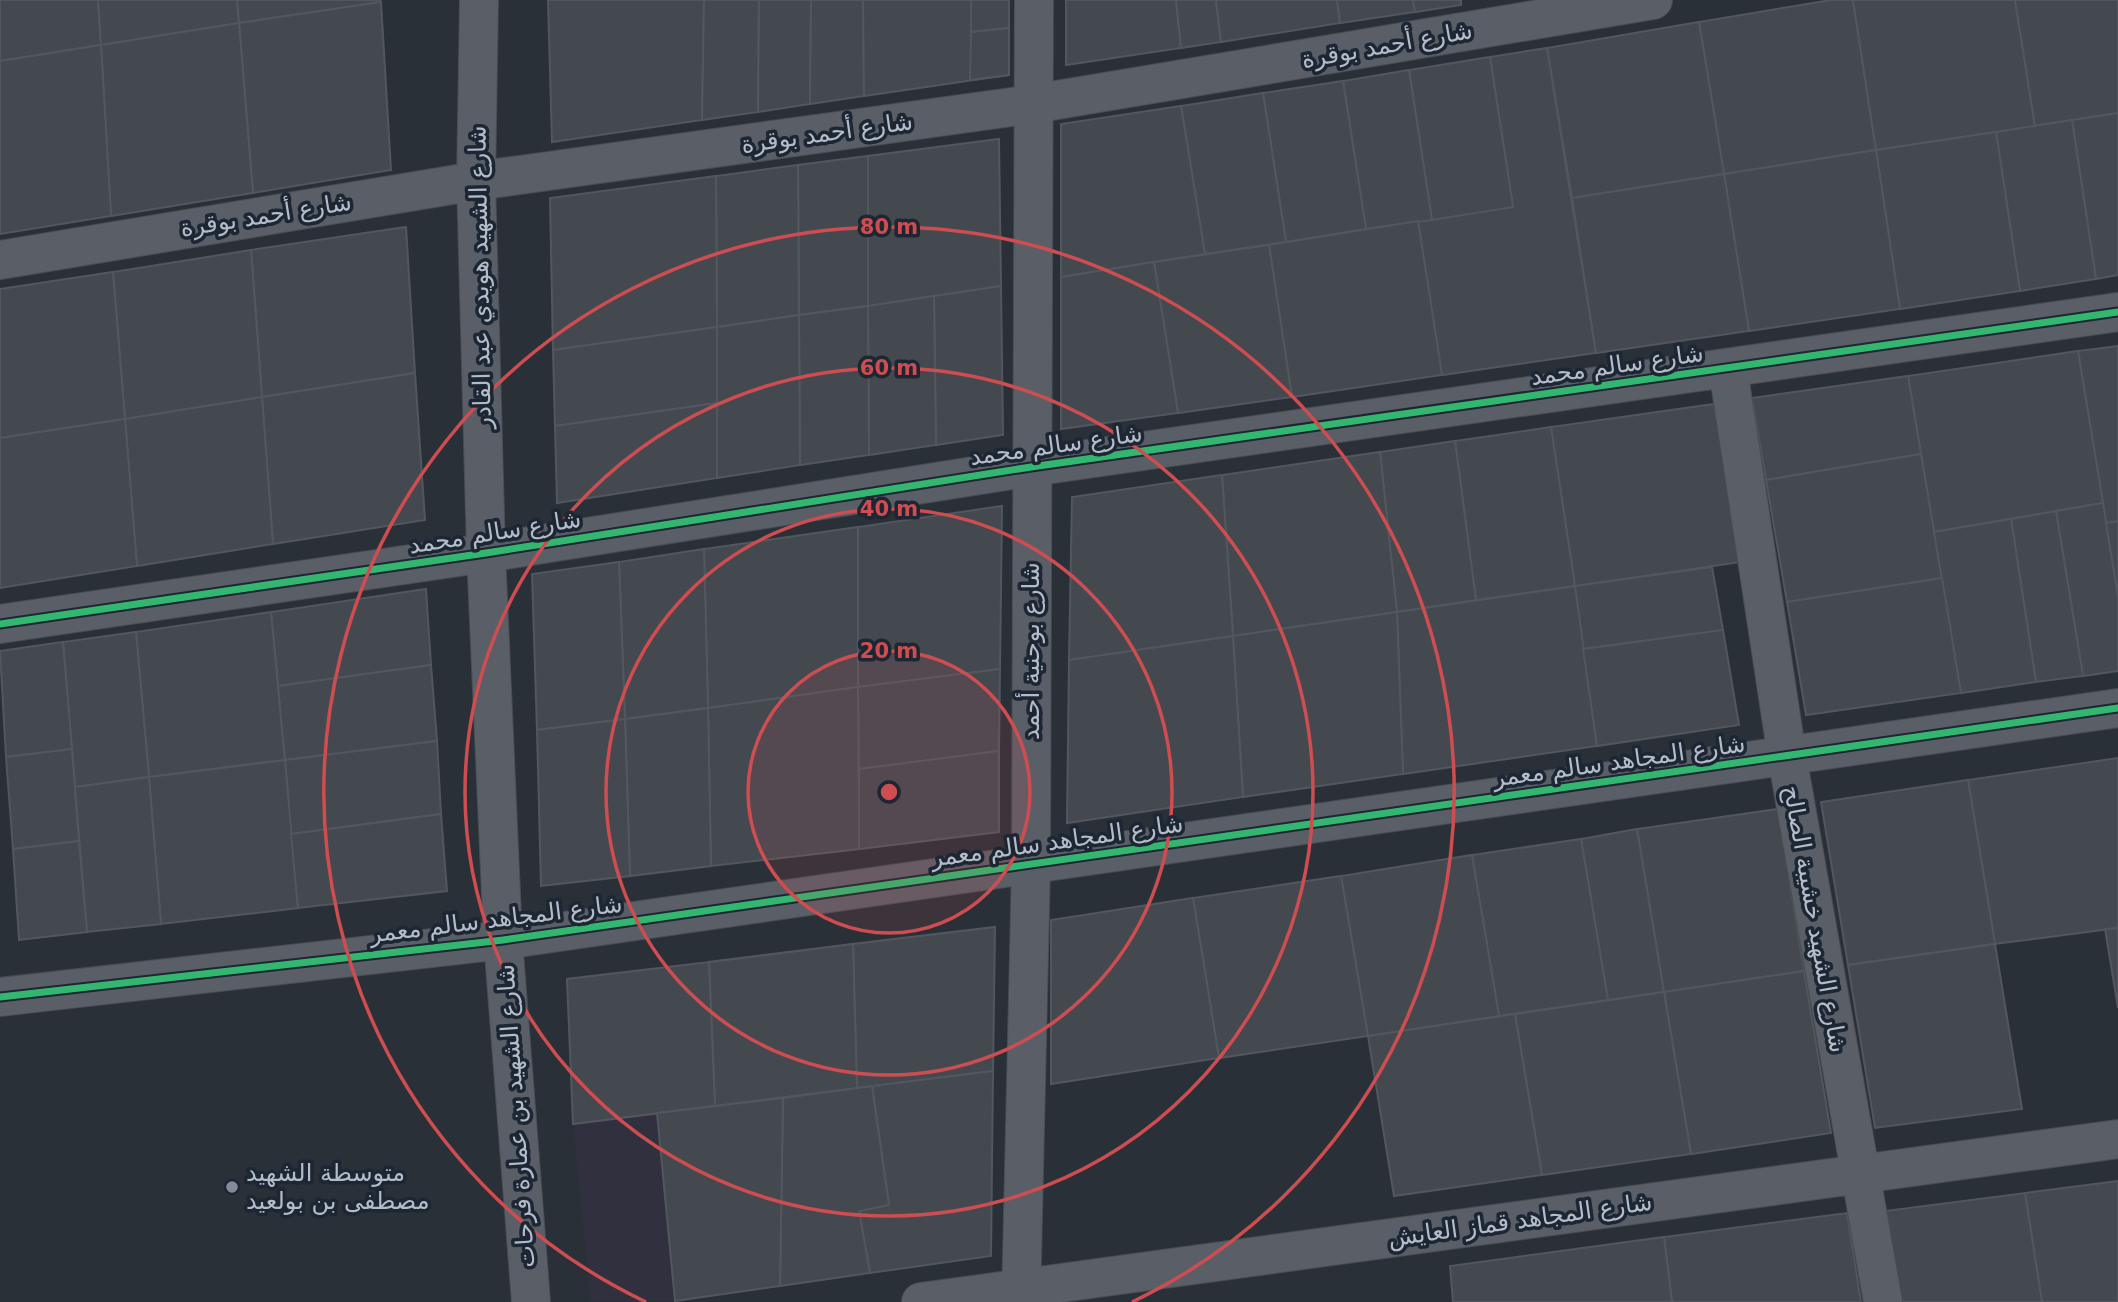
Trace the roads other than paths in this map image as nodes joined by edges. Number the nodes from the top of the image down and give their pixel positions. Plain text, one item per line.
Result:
1 (479, 0) edge
2 (1034, 0) edge
3 (1653, 0) edge
4 (1033, 104) junction
5 (476, 181) junction
6 (0, 260) edge
7 (2118, 312) edge
8 (1728, 369) junction
9 (1031, 467) junction
10 (486, 553) junction
11 (0, 624) edge
12 (2118, 709) edge
13 (1787, 756) junction
14 (1031, 865) junction
15 (503, 940) junction
16 (0, 997) edge
17 (2118, 1139) edge
18 (1858, 1174) junction
19 (1021, 1295) edge
20 (531, 1302) edge
21 (921, 1302) edge
22 (1883, 1302) edge

1 - 5 street, شارع الشهيد هويدي عبد القادر
2 - 4 street, شارع بوحنية أحمد
3 - 4 street, شارع أحمد بوقرة
4 - 5 street, شارع أحمد بوقرة
4 - 9 street, شارع بوحنية أحمد
5 - 6 street, شارع أحمد بوقرة
5 - 10 street, شارع الشهيد هويدي عبد القادر
7 - 8 street, شارع سالم محمد
8 - 9 street, شارع سالم محمد
8 - 13 street, شارع الشهيد خشيبة الصالح
9 - 10 street, شارع سالم محمد
9 - 14 street, شارع بوحنية أحمد
10 - 11 street, شارع سالم محمد
10 - 15 street, شارع الشهيد بن عمارة فرحات
12 - 13 street, شارع المجاهد سالم معمر
13 - 14 street, شارع المجاهد سالم معمر
13 - 18 street, شارع الشهيد خشيبة الصالح
14 - 15 street, شارع المجاهد سالم معمر
14 - 19 street, شارع بوحنية أحمد
15 - 16 street, شارع المجاهد سالم معمر
15 - 20 street, شارع الشهيد بن عمارة فرحات
17 - 18 street, شارع المجاهد قماز العايش
18 - 19 street, شارع المجاهد قماز العايش
18 - 22 street, شارع الشهيد خشيبة الصالح
19 - 21 street, شارع المجاهد قماز العايش

